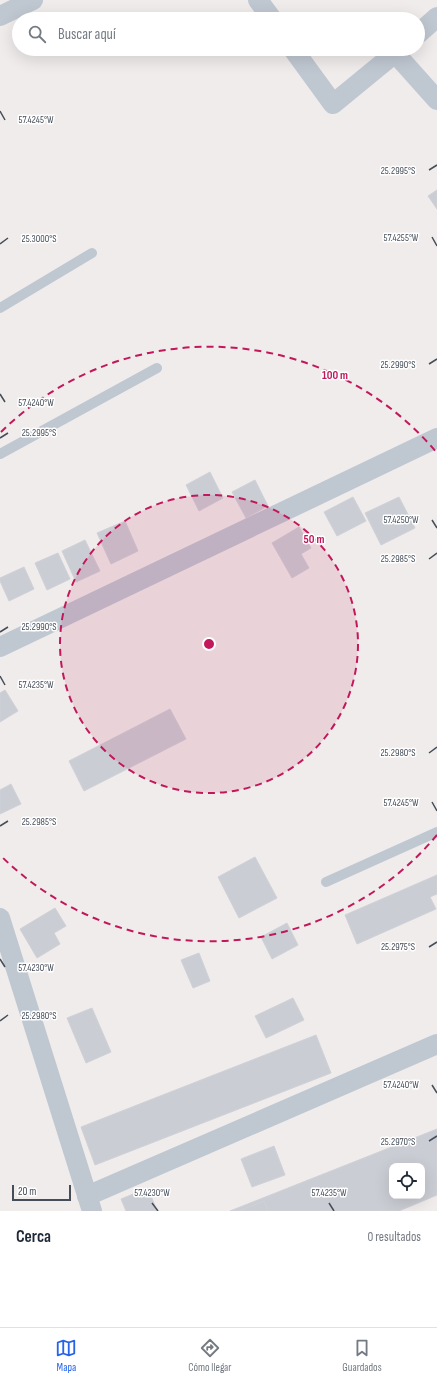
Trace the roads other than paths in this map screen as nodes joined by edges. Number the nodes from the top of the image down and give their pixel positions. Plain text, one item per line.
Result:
1 (33, 0) edge
2 (258, 0) edge
3 (267, 12) edge
4 (0, 16) edge
5 (437, 17) edge
6 (425, 28) edge
7 (298, 56) edge
8 (392, 56) edge
9 (402, 56) edge
10 (437, 100) edge
11 (92, 253) dead end
12 (0, 308) edge
13 (157, 368) dead end
14 (437, 438) edge
15 (0, 454) edge
16 (0, 647) edge
17 (437, 832) edge
18 (326, 882) dead end
19 (0, 918) edge
20 (437, 1044) edge
21 (89, 1204) edge

1 - 4 street
2 - 3 street
5 - 6 street
7 - 8 street
9 - 10 street
11 - 12 lane
13 - 15 lane
14 - 16 street
17 - 18 lane
19 - 21 street
20 - 21 street

